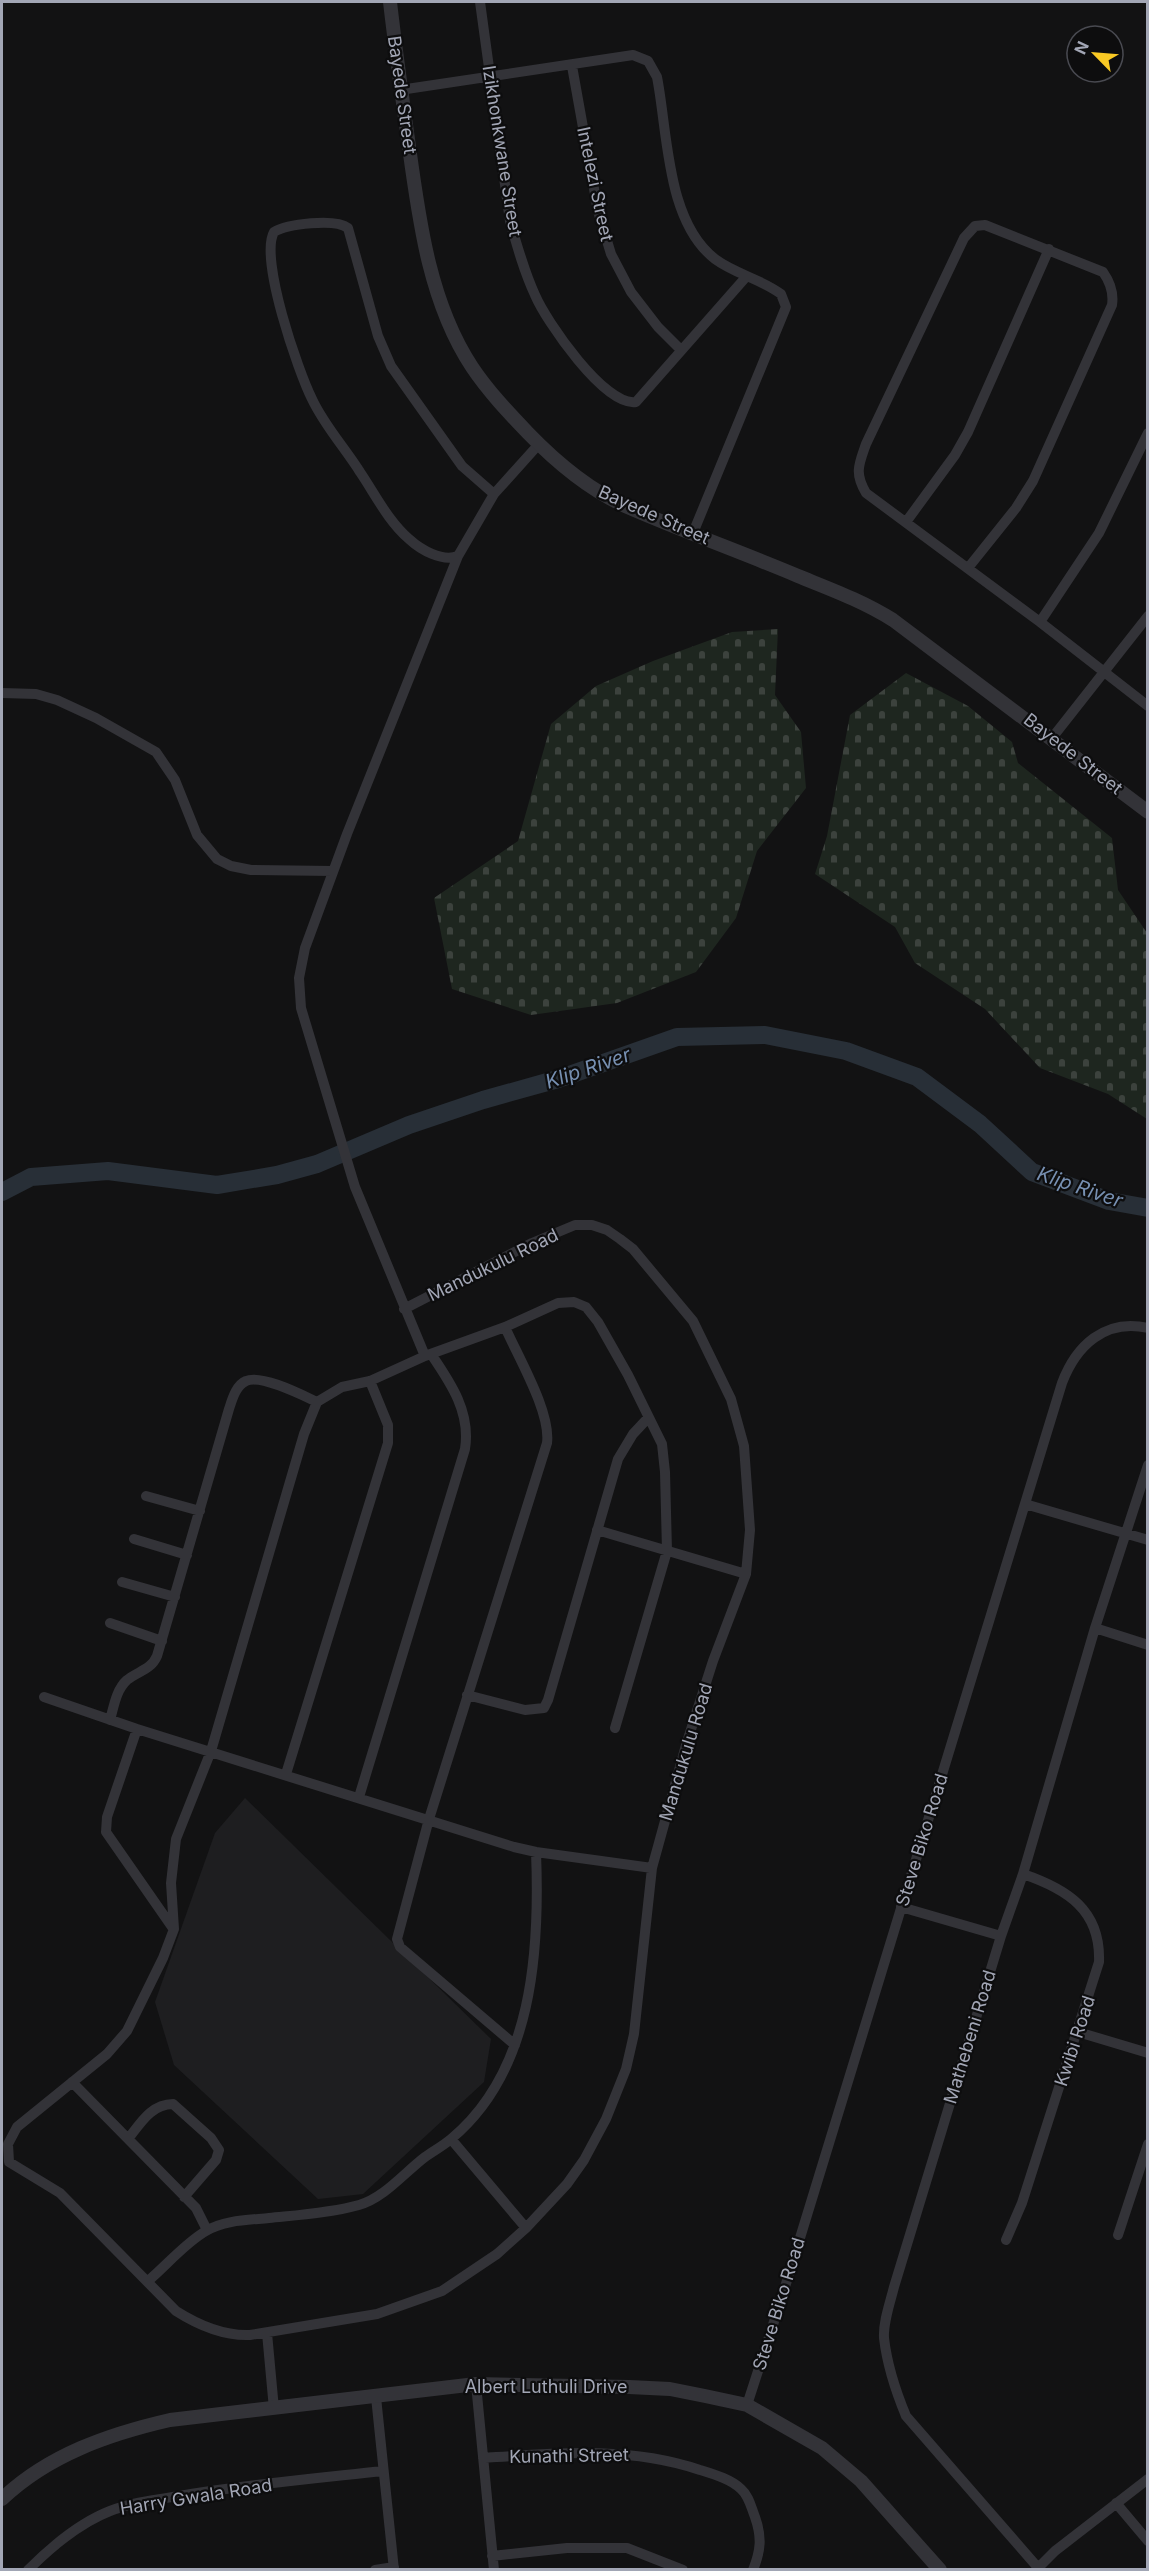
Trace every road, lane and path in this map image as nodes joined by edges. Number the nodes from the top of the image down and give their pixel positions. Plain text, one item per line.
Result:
1 (390, 2) edge
2 (480, 2) edge
3 (572, 66) junction
4 (491, 77) junction
5 (400, 90) junction
6 (1048, 249) junction
7 (746, 277) junction
8 (681, 350) junction
9 (1148, 433) edge
10 (539, 444) junction
11 (494, 494) junction
12 (906, 522) junction
13 (693, 533) junction
14 (458, 556) junction
15 (968, 568) junction
16 (1148, 616) edge
17 (1040, 622) junction
18 (1104, 672) junction
19 (2, 693) edge
20 (1148, 706) edge
21 (1052, 738) junction
22 (1148, 812) edge
23 (333, 871) junction
24 (404, 1309) junction
25 (505, 1327) junction
26 (1148, 1328) edge
27 (428, 1355) junction
28 (370, 1381) junction
29 (317, 1402) junction
30 (648, 1418) junction
31 (1148, 1465) edge
32 (146, 1496) dead end
33 (1025, 1504) junction
34 (200, 1511) junction
35 (597, 1530) junction
36 (1126, 1533) junction
37 (134, 1539) dead end
38 (1148, 1540) edge
39 (667, 1551) junction
40 (187, 1555) junction
41 (746, 1574) junction
42 (122, 1582) dead end
43 (175, 1597) junction
44 (110, 1623) dead end
45 (1095, 1628) junction
46 (162, 1641) junction
47 (1148, 1645) edge
48 (467, 1695) junction
49 (44, 1697) dead end
50 (110, 1720) junction
51 (615, 1728) dead end
52 (137, 1729) junction
53 (211, 1751) junction
54 (286, 1774) junction
55 (359, 1797) junction
56 (429, 1819) junction
57 (536, 1852) junction
58 (651, 1868) junction
59 (1023, 1874) junction
60 (901, 1907) junction
61 (174, 1929) junction
62 (1001, 1936) junction
63 (1078, 2032) junction
64 (515, 2045) junction
65 (1148, 2053) edge
66 (72, 2082) junction
67 (128, 2139) junction
68 (452, 2139) junction
69 (1148, 2144) edge
70 (184, 2197) junction
71 (526, 2228) junction
72 (207, 2230) junction
73 (1118, 2235) dead end
74 (1006, 2240) dead end
75 (148, 2281) junction
76 (267, 2333) junction
77 (476, 2384) junction
78 (376, 2397) junction
79 (747, 2405) junction
80 (274, 2409) junction
81 (483, 2458) junction
82 (383, 2471) junction
83 (1148, 2479) edge
84 (2, 2499) edge
85 (1116, 2503) junction
86 (1148, 2541) edge
87 (492, 2556) junction
88 (394, 2568) edge
89 (1038, 2569) edge
90 (28, 2570) edge
91 (375, 2570) edge
92 (494, 2570) edge
93 (683, 2570) edge
94 (753, 2570) edge
95 (940, 2570) edge

1 - 5 street, Bayede Street
2 - 4 street, Izikhonkwane Street
3 - 4 street
3 - 7 street
3 - 8 street, Intelezi Street
4 - 5 street
4 - 8 street, Izikhonkwane Street
5 - 10 street, Bayede Street
6 - 12 street
6 - 12 street
6 - 15 street
7 - 8 street
7 - 13 street
9 - 17 street
10 - 11 street
10 - 13 street, Bayede Street
11 - 14 street
11 - 14 street
12 - 15 street
13 - 21 street, Bayede Street
14 - 23 street
15 - 17 street
16 - 18 street
17 - 18 street
18 - 20 street
18 - 21 street
19 - 23 street
21 - 22 street, Bayede Street
23 - 24 street
24 - 27 street
24 - 41 street, Mandukulu Road
25 - 27 street
25 - 30 street
25 - 48 street
26 - 33 street, Steve Biko Road
27 - 28 street
27 - 55 street
28 - 29 street
28 - 54 street
29 - 34 street
29 - 53 street
30 - 35 street
30 - 39 street
31 - 36 street, Mathebeni Road
32 - 34 street
33 - 36 street
33 - 60 street, Steve Biko Road
34 - 40 street
35 - 39 street
35 - 48 street
36 - 38 street
36 - 45 street, Mathebeni Road
37 - 40 street
39 - 41 street
39 - 51 street
40 - 43 street
41 - 58 street, Mandukulu Road
42 - 43 street
43 - 46 street
44 - 46 street
45 - 47 street
45 - 59 street, Mathebeni Road
46 - 50 street
48 - 56 street
49 - 50 street
50 - 52 street
52 - 53 street
52 - 61 street
53 - 54 street
53 - 61 street
54 - 55 street
55 - 56 street
56 - 57 street
56 - 64 street
57 - 58 street
57 - 64 street
58 - 71 street, Mandukulu Road
59 - 62 street, Mathebeni Road
59 - 63 street, Kwibi Road
60 - 62 street
60 - 79 street, Steve Biko Road
61 - 66 street
62 - 89 street, Mathebeni Road
63 - 65 street
63 - 74 street, Kwibi Road
64 - 68 street
66 - 67 street
66 - 75 street, Mandukulu Road
67 - 70 street
67 - 70 street
68 - 71 street
68 - 72 street
69 - 73 street
70 - 72 street
71 - 76 street, Mandukulu Road
72 - 75 street
75 - 76 street, Mandukulu Road
76 - 80 street
77 - 78 street, Albert Luthuli Drive
77 - 79 street, Albert Luthuli Drive
77 - 81 street
78 - 80 street, Albert Luthuli Drive
78 - 82 street
79 - 95 street, Albert Luthuli Drive
80 - 84 street, Albert Luthuli Drive
81 - 87 street
81 - 94 street, Kunathi Street
82 - 88 street
82 - 90 street, Harry Gwala Road
83 - 85 street
85 - 86 street
85 - 89 street
87 - 92 street
87 - 93 street
88 - 91 street

